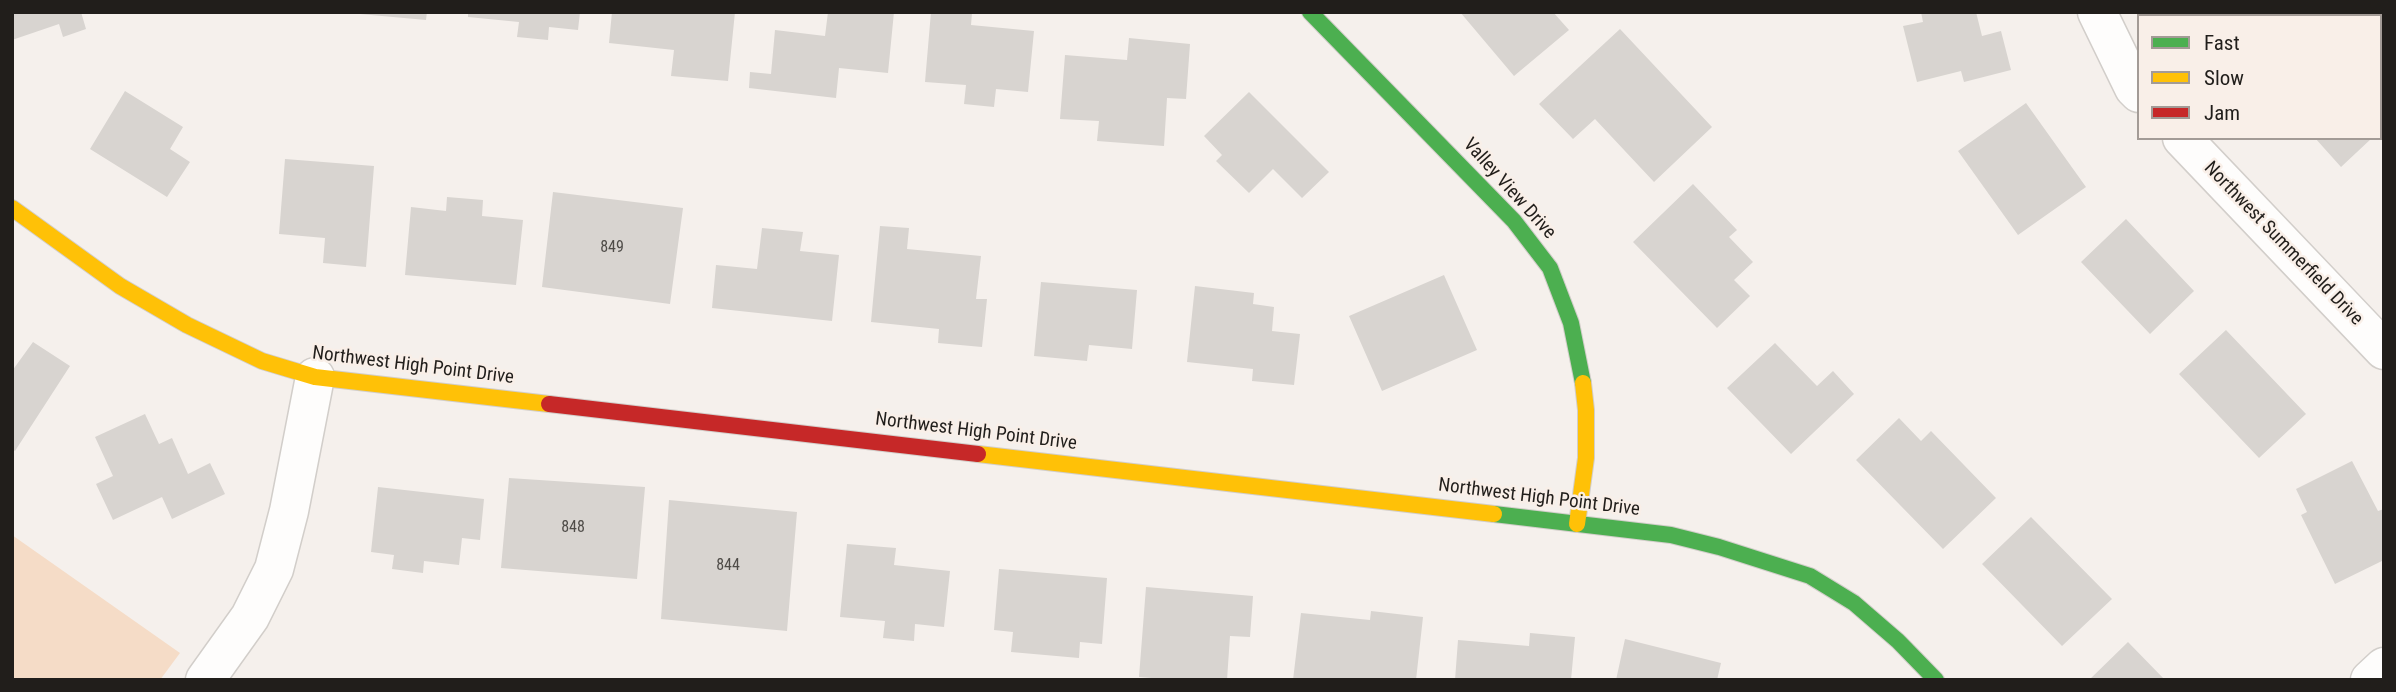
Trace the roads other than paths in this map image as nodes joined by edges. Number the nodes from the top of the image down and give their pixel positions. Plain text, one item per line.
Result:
1 (1310, 12) edge
2 (2097, 12) edge
3 (2137, 91) edge
4 (2184, 140) edge
5 (12, 208) edge
6 (2384, 350) edge
7 (315, 377) junction
8 (1577, 524) junction
9 (2384, 667) edge
10 (205, 680) edge
11 (1936, 680) edge
12 (2370, 680) edge

1 - 8 street, Valley View Drive
2 - 3 street
4 - 6 street, Northwest Summerfield Drive
5 - 7 street, Northwest High Point Drive
7 - 8 street, Northwest High Point Drive
7 - 10 street
8 - 11 street, Northwest High Point Drive
9 - 12 street

